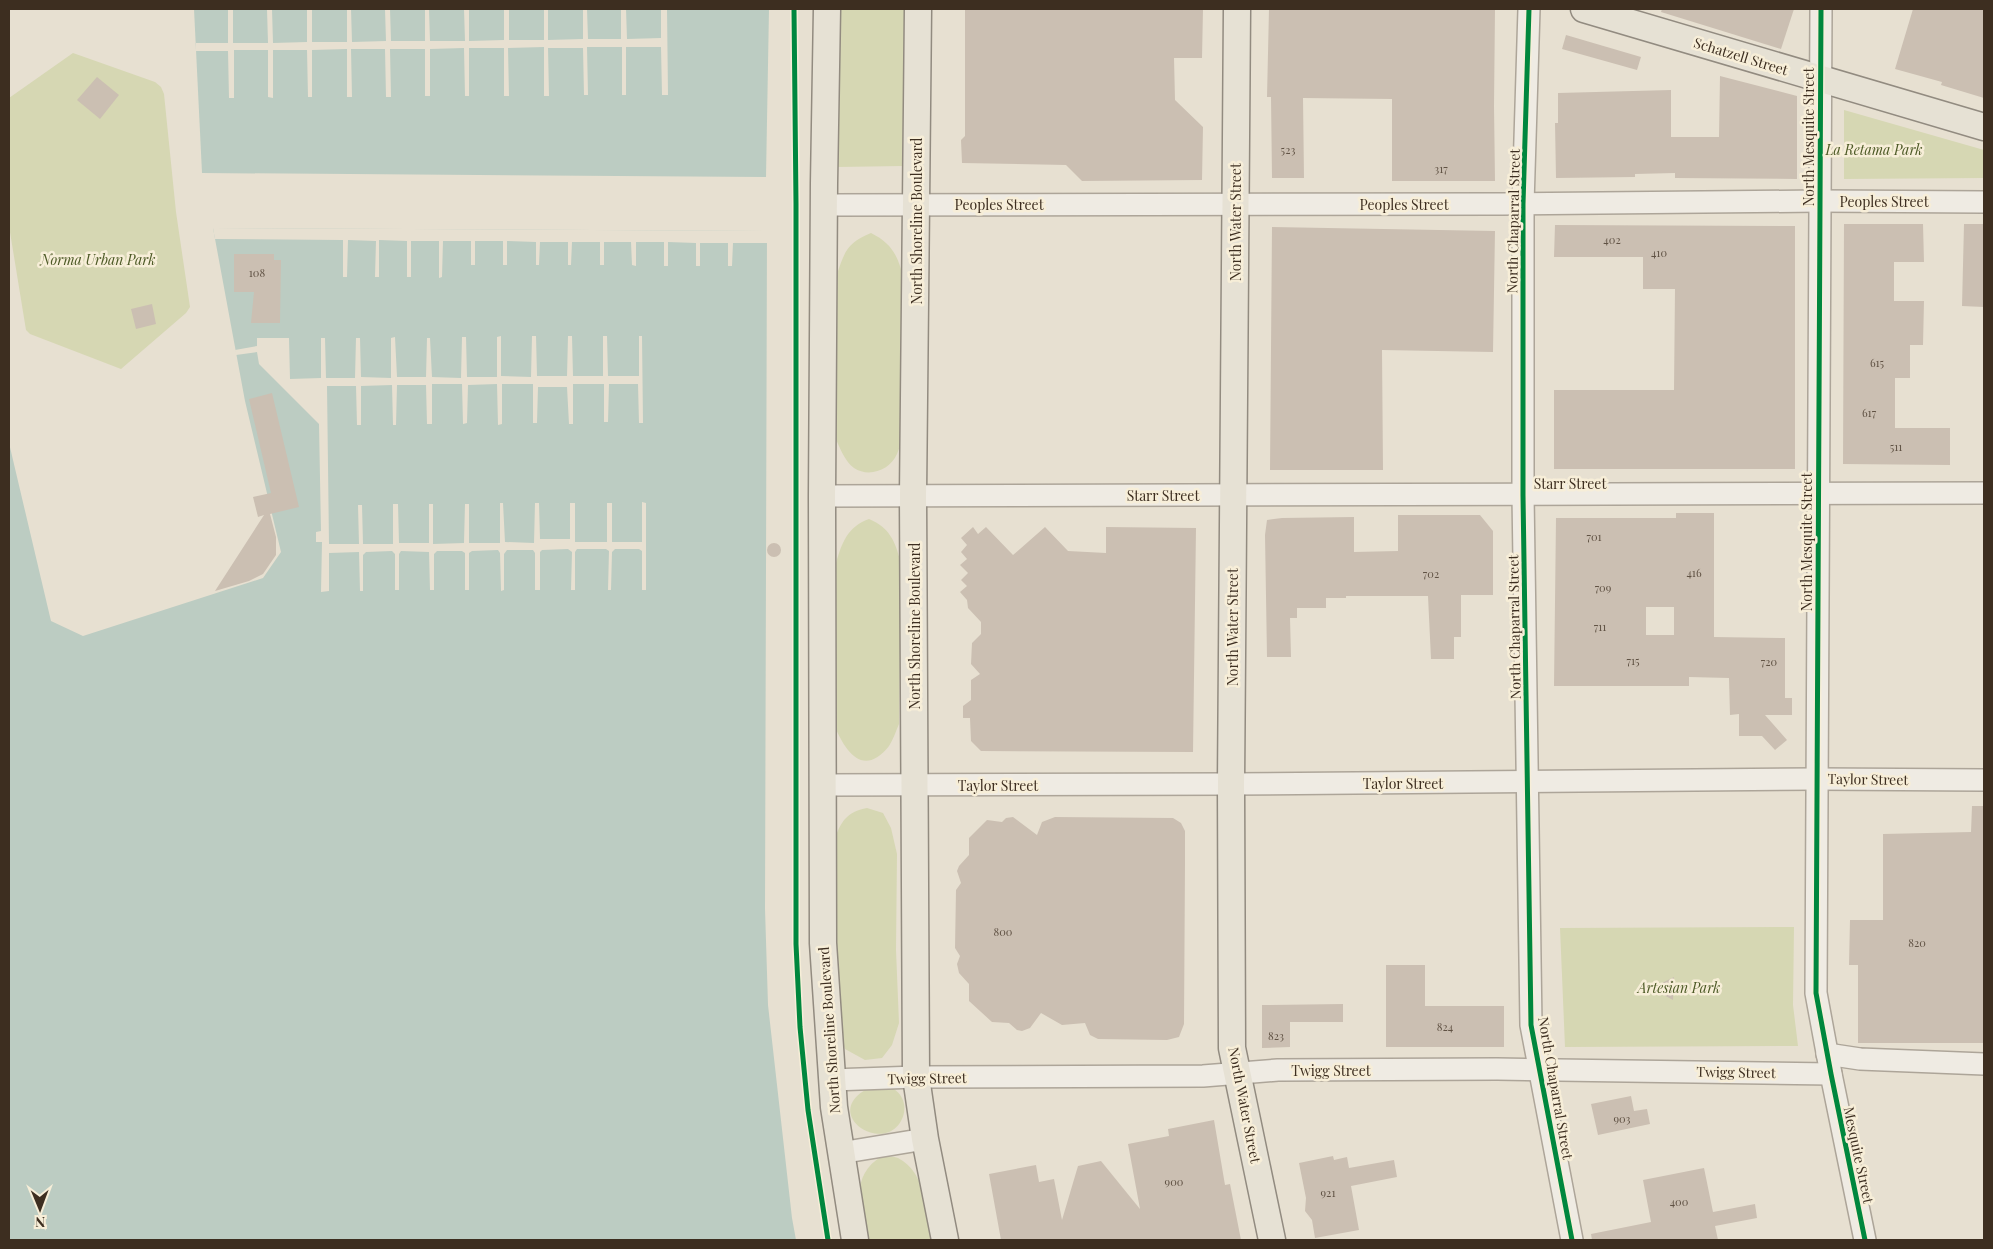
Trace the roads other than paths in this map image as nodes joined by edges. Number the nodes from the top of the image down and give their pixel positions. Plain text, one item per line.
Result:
1 (827, 9) edge
2 (918, 9) edge
3 (1237, 9) edge
4 (1529, 9) edge
5 (1584, 9) edge
6 (1821, 9) edge
7 (1820, 80) junction
8 (1984, 128) edge
9 (1819, 201) junction
10 (1984, 202) edge
11 (916, 204) junction
12 (1235, 204) junction
13 (1523, 204) junction
14 (825, 205) junction
15 (1984, 493) edge
16 (1818, 494) junction
17 (1232, 495) junction
18 (1523, 495) junction
19 (822, 496) junction
20 (914, 496) junction
21 (1816, 779) junction
22 (1984, 780) edge
23 (1528, 782) junction
24 (1230, 784) junction
25 (822, 785) junction
26 (915, 785) junction
27 (1829, 1064) junction
28 (1984, 1064) edge
29 (1539, 1069) junction
30 (1237, 1073) junction
31 (916, 1077) junction
32 (832, 1080) junction
33 (925, 1139) junction
34 (840, 1153) junction
35 (855, 1240) edge
36 (945, 1240) edge
37 (1272, 1240) edge
38 (1572, 1240) edge
39 (1865, 1240) edge

1 - 14 main road, North Shoreline Boulevard
2 - 11 main road, North Shoreline Boulevard
3 - 12 main road, North Water Street
4 - 13 street, North Chaparral Street
5 - 7 main road, Schatzell Street
6 - 7 street, North Mesquite Street
7 - 8 main road, Schatzell Street
7 - 9 street, North Mesquite Street
9 - 10 street, Peoples Street
9 - 13 street, Peoples Street
9 - 16 street, North Mesquite Street
11 - 12 street, Peoples Street
11 - 14 street, Peoples Street
11 - 20 main road, North Shoreline Boulevard
12 - 13 street, Peoples Street
12 - 17 main road, North Water Street
13 - 18 street, North Chaparral Street
14 - 19 main road, North Shoreline Boulevard
15 - 16 street, Starr Street
16 - 18 street, Starr Street
16 - 21 street, North Mesquite Street
17 - 18 street, Starr Street
17 - 20 street, Starr Street
17 - 24 main road, North Water Street
18 - 23 street, North Chaparral Street
19 - 20 street, Starr Street
19 - 25 main road, North Shoreline Boulevard
20 - 26 main road, North Shoreline Boulevard
21 - 22 street, Taylor Street
21 - 23 street, Taylor Street
21 - 27 street, North Mesquite Street
23 - 24 street, Taylor Street
23 - 29 street, North Chaparral Street
24 - 26 street, Taylor Street
24 - 30 main road, North Water Street
25 - 26 street, Taylor Street
25 - 32 main road, North Shoreline Boulevard
26 - 31 main road, North Shoreline Boulevard
27 - 28 street, Twigg Street
27 - 29 street, Twigg Street
27 - 39 street, Mesquite Street
29 - 30 street, Twigg Street
29 - 38 street, North Chaparral Street
30 - 31 street, Twigg Street
30 - 37 main road, North Water Street
31 - 32 street, Twigg Street
31 - 33 main road, North Shoreline Boulevard
32 - 34 main road, North Shoreline Boulevard
33 - 34 street
33 - 36 main road, North Shoreline Boulevard
34 - 35 main road, North Shoreline Boulevard

